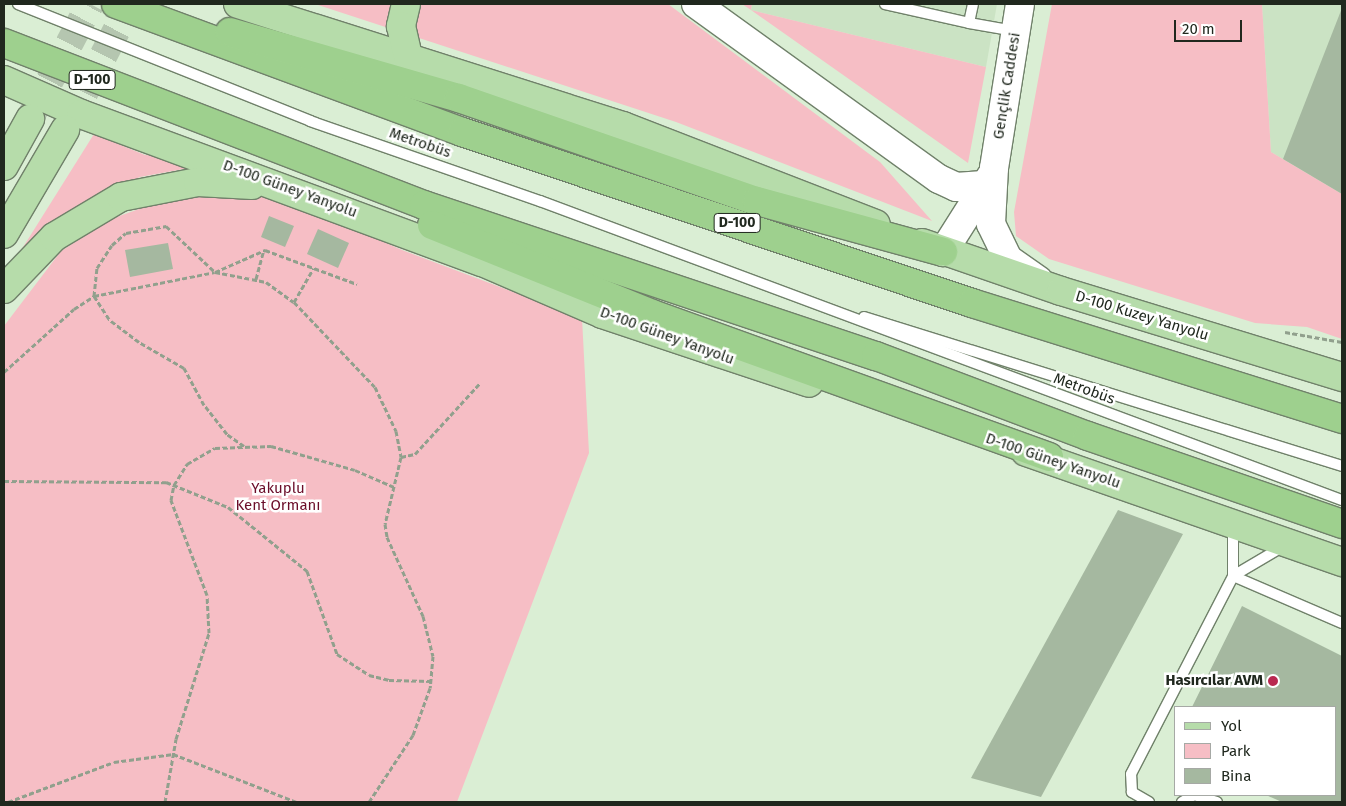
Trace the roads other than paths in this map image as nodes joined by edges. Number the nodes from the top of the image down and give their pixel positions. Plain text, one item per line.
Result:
1 (18, 4) edge
2 (238, 4) edge
3 (406, 4) edge
4 (696, 4) edge
5 (885, 4) edge
6 (973, 4) edge
7 (1020, 4) edge
8 (126, 8) edge
9 (969, 23) junction
10 (1015, 31) junction
11 (4, 43) edge
12 (408, 56) junction
13 (4, 80) edge
14 (30, 119) tunnel mouth
15 (64, 130) tunnel mouth
16 (4, 166) edge
17 (327, 170) junction
18 (991, 177) junction
19 (296, 190) junction
20 (4, 234) edge
21 (943, 252) junction
22 (4, 289) edge
23 (1061, 291) junction
24 (815, 303) junction
25 (1342, 377) edge
26 (1342, 419) edge
27 (1049, 457) junction
28 (1342, 466) edge
29 (1342, 500) edge
30 (1233, 524) junction
31 (1342, 524) edge
32 (1288, 543) junction
33 (1342, 562) edge
34 (1233, 576) junction
35 (1342, 623) edge
36 (1197, 796) edge
37 (1149, 802) edge
38 (1217, 802) edge

1 - 24 lane, Metrobüs
2 - 12 main road
3 - 12 main road
4 - 18 main road
5 - 9 lane
6 - 9 lane
7 - 10 main road, Gençlik Caddesi
8 - 21 highway
8 - 26 highway, D-100
9 - 10 lane
10 - 18 main road, Gençlik Caddesi
11 - 17 highway, D-100
12 - 21 main road, D-100 Kuzey Yanyolu
13 - 19 main road, D-100 Güney Yanyolu
14 - 16 main road
15 - 20 main road
17 - 27 highway
17 - 31 highway, D-100
18 - 21 main road
18 - 23 main road, Gençlik Caddesi
19 - 22 main road
19 - 27 main road, D-100 Güney Yanyolu
21 - 23 main road, D-100 Kuzey Yanyolu
23 - 25 main road, D-100 Kuzey Yanyolu
24 - 28 lane, Metrobüs
24 - 29 lane, Metrobüs
27 - 30 main road, D-100 Güney Yanyolu
30 - 32 main road, D-100 Güney Yanyolu
30 - 34 lane
32 - 33 main road, D-100 Güney Yanyolu
32 - 34 lane
34 - 35 lane
34 - 37 lane
36 - 38 lane

